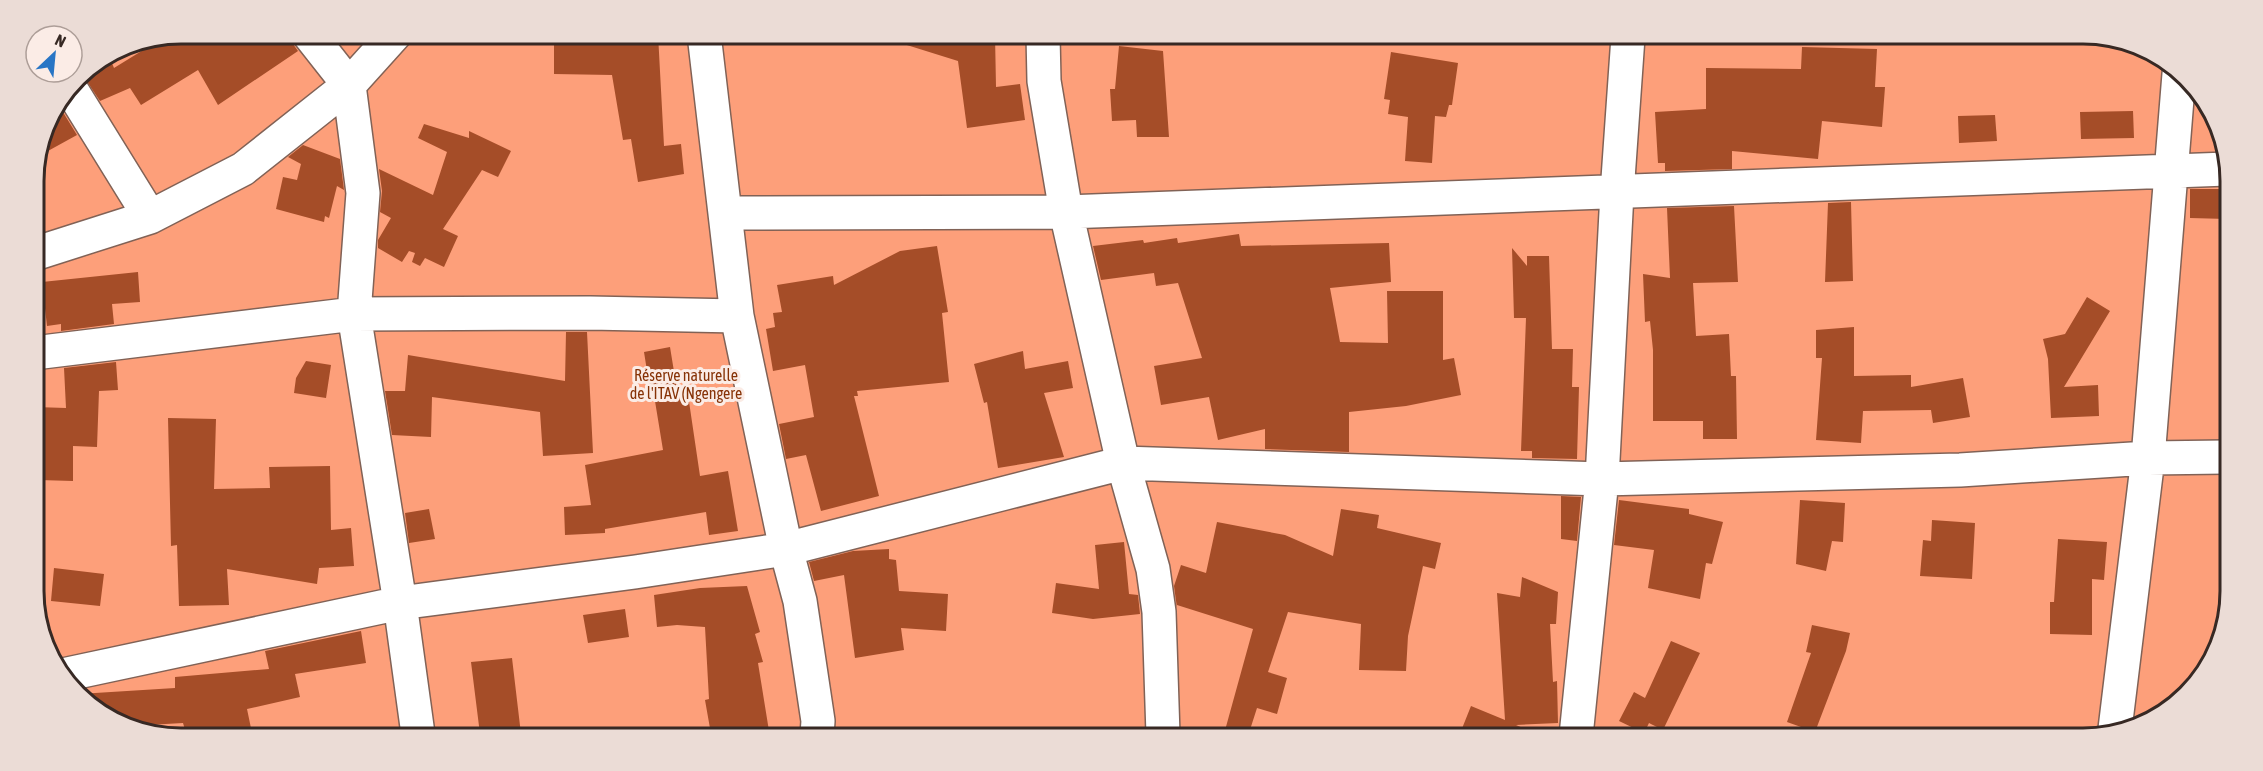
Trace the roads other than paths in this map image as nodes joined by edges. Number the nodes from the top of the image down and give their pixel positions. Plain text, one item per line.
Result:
1 (317, 44) edge
2 (385, 44) edge
3 (705, 44) edge
4 (1043, 44) edge
5 (1628, 44) edge
6 (2178, 82) edge
7 (349, 85) junction
8 (74, 94) edge
9 (2219, 170) edge
10 (2170, 173) junction
11 (1617, 193) junction
12 (1066, 212) junction
13 (726, 213) junction
14 (150, 217) junction
15 (44, 251) edge
16 (354, 314) junction
17 (737, 316) junction
18 (44, 352) edge
19 (2220, 457) edge
20 (2148, 459) junction
21 (1123, 463) junction
22 (1602, 479) junction
23 (786, 549) junction
24 (400, 603) junction
25 (71, 673) edge
26 (2116, 723) edge
27 (1163, 727) edge
28 (1577, 727) edge
29 (417, 728) edge
30 (818, 728) edge

1 - 7 street
2 - 7 street
3 - 13 street
4 - 12 street
5 - 11 street
6 - 10 street
7 - 14 street
7 - 16 street
8 - 14 street
9 - 10 street
10 - 11 street
10 - 20 street
11 - 12 street
11 - 22 street
12 - 13 street
12 - 21 street
13 - 17 street
14 - 15 street
16 - 17 street
16 - 18 street
16 - 24 street
17 - 23 street
19 - 20 street
20 - 22 street
20 - 26 street
21 - 22 street
21 - 23 street
21 - 27 street
22 - 28 street
23 - 24 street
23 - 30 street
24 - 25 street
24 - 29 street

